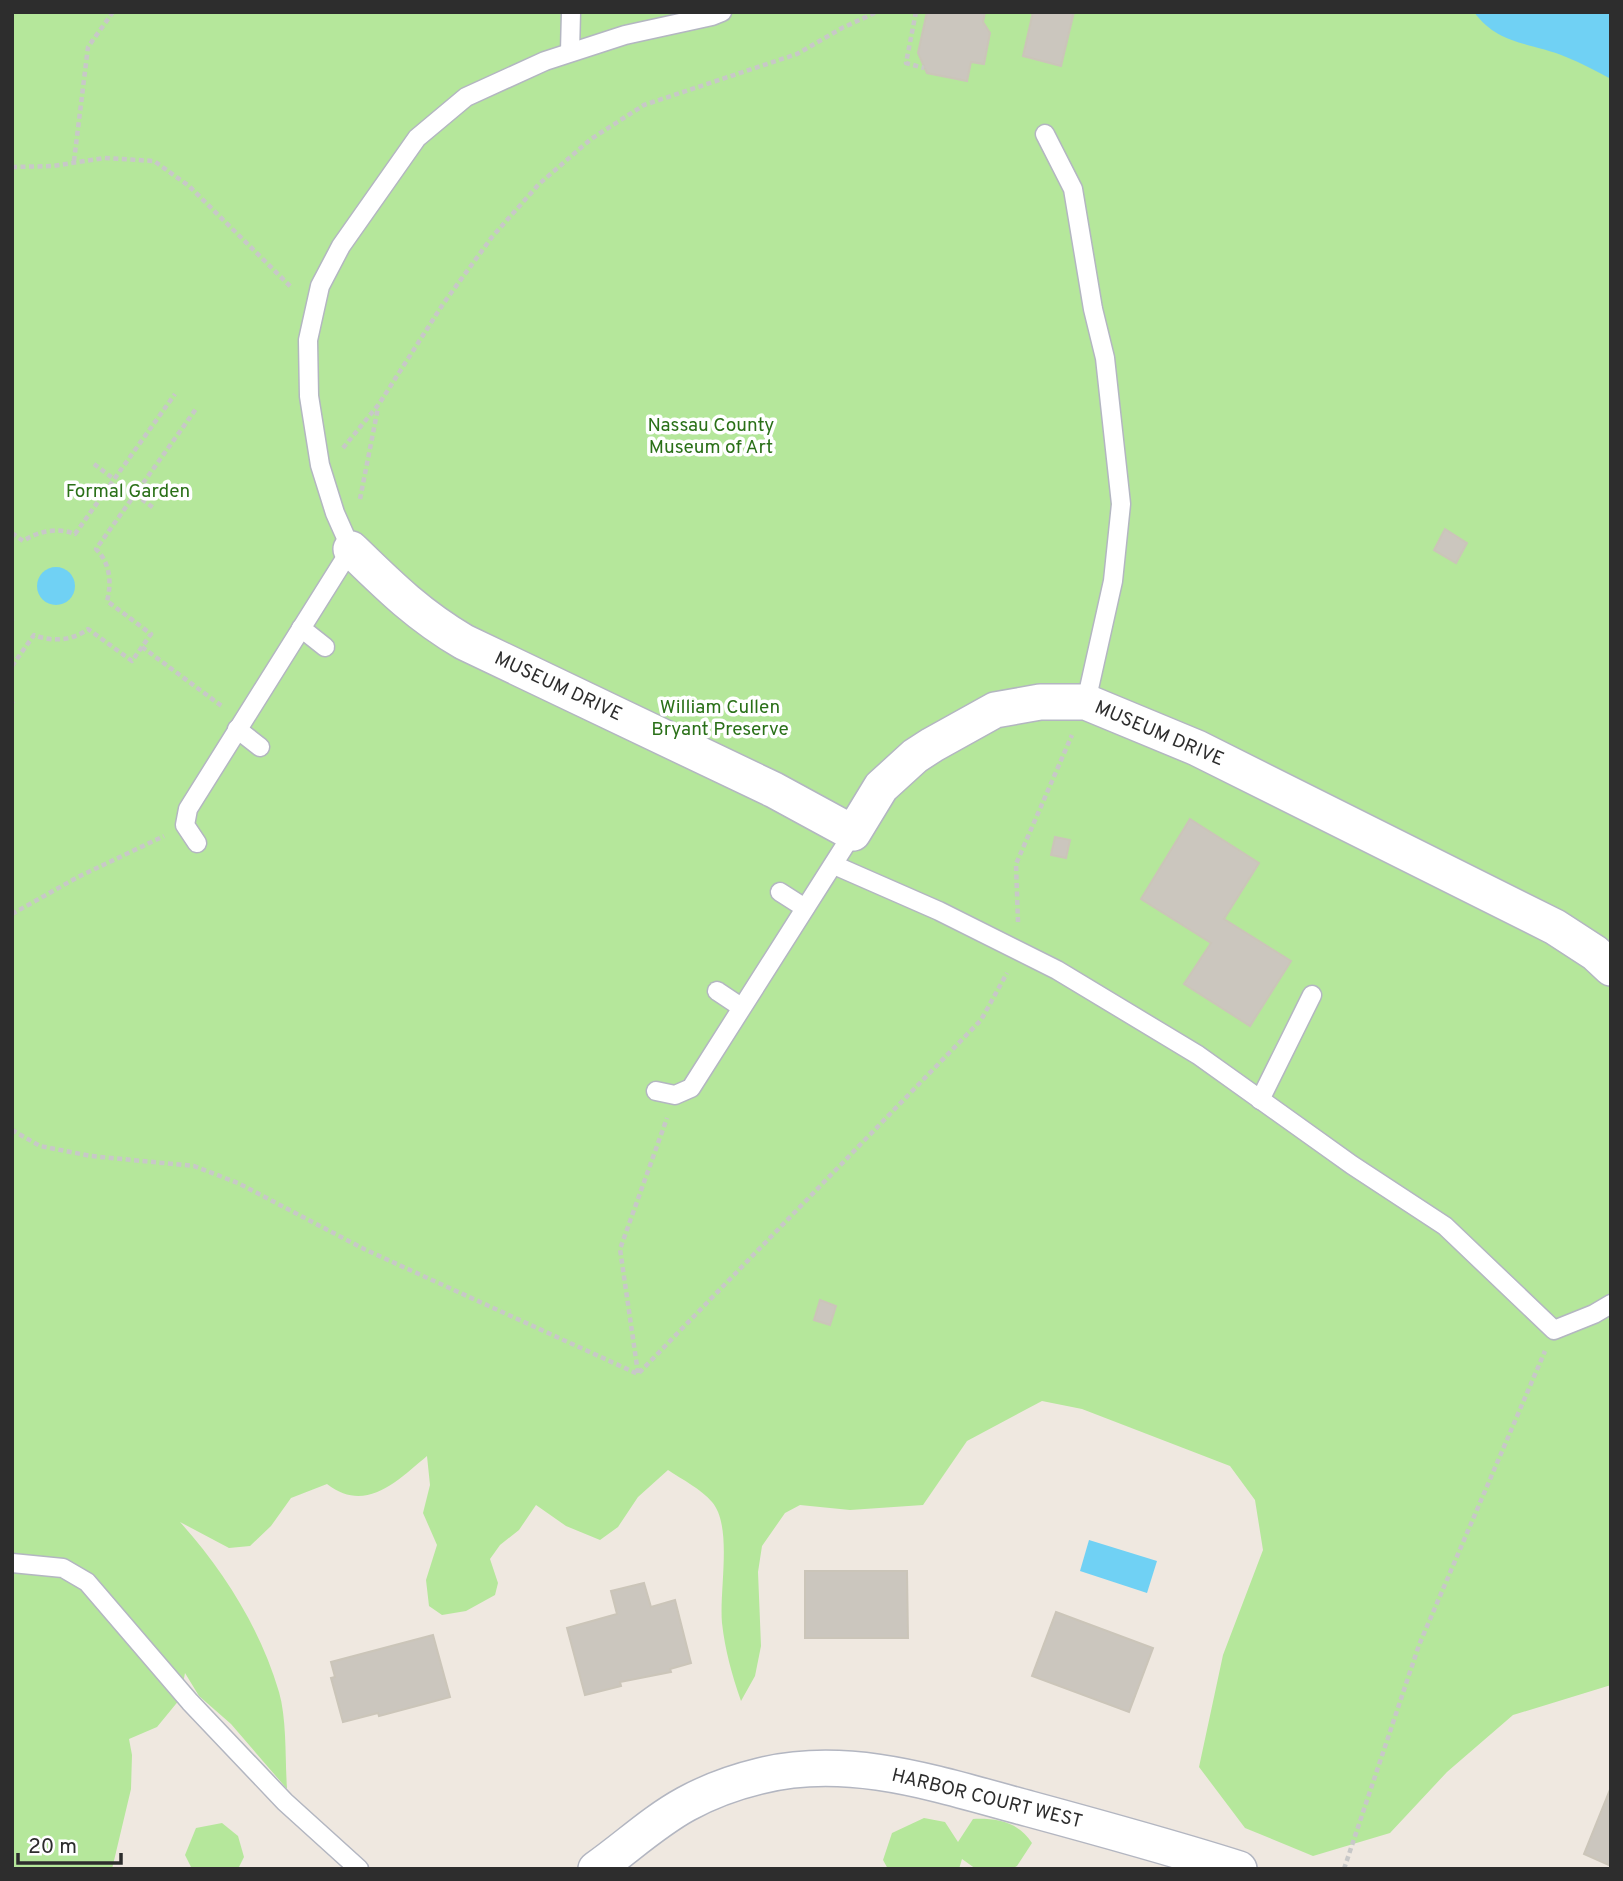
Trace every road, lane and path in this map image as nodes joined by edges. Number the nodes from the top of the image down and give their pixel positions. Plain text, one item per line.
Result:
1 (113, 12) edge
2 (571, 12) edge
3 (722, 12) edge
4 (877, 12) edge
5 (916, 12) edge
6 (570, 52) junction
7 (925, 68) dead end
8 (1045, 134) dead end
9 (74, 161) junction
10 (12, 167) edge
11 (315, 311) junction
12 (175, 394) dead end
13 (379, 404) junction
14 (196, 409) dead end
15 (94, 464) dead end
16 (323, 473) junction
17 (114, 479) junction
18 (135, 494) junction
19 (155, 509) dead end
20 (12, 533) edge
21 (351, 549) junction
22 (301, 628) junction
23 (142, 647) junction
24 (325, 647) dead end
25 (12, 666) edge
26 (1086, 702) junction
27 (237, 729) junction
28 (260, 747) dead end
29 (185, 825) junction
30 (853, 833) junction
31 (197, 844) dead end
32 (834, 865) junction
33 (780, 892) dead end
34 (805, 908) junction
35 (12, 914) edge
36 (1019, 951) junction
37 (1611, 968) edge
38 (717, 991) dead end
39 (1312, 995) dead end
40 (741, 1007) junction
41 (656, 1091) dead end
42 (675, 1095) junction
43 (1260, 1100) junction
44 (12, 1130) edge
45 (1611, 1304) edge
46 (1554, 1330) junction
47 (638, 1374) junction
48 (12, 1563) edge
49 (1234, 1868) edge
50 (359, 1869) edge
51 (596, 1869) edge
52 (1344, 1869) edge

1 - 9 path
2 - 6 lane
3 - 6 lane, MUSEUM DRIVE
4 - 13 path
5 - 7 path
6 - 11 lane, MUSEUM DRIVE
8 - 26 lane
9 - 10 path
9 - 11 path
11 - 16 lane, MUSEUM DRIVE
12 - 17 path
13 - 16 path
13 - 21 path
14 - 18 path
15 - 17 path
16 - 21 lane, MUSEUM DRIVE
17 - 20 path
18 - 19 path
18 - 23 path
21 - 22 lane
21 - 30 street, MUSEUM DRIVE
22 - 24 lane
22 - 27 lane
23 - 25 path
23 - 27 path
26 - 30 street, MUSEUM DRIVE
26 - 36 path
26 - 37 street, MUSEUM DRIVE
27 - 28 lane
27 - 29 lane
29 - 31 lane
29 - 35 path
30 - 32 lane
32 - 34 lane
32 - 36 lane
33 - 34 lane
34 - 40 lane
36 - 43 lane
36 - 47 path
38 - 40 lane
39 - 43 lane
40 - 42 lane
41 - 42 lane
42 - 47 path
43 - 46 lane
44 - 47 path
45 - 46 lane
46 - 52 path
48 - 50 lane
49 - 51 street, HARBOR COURT WEST

